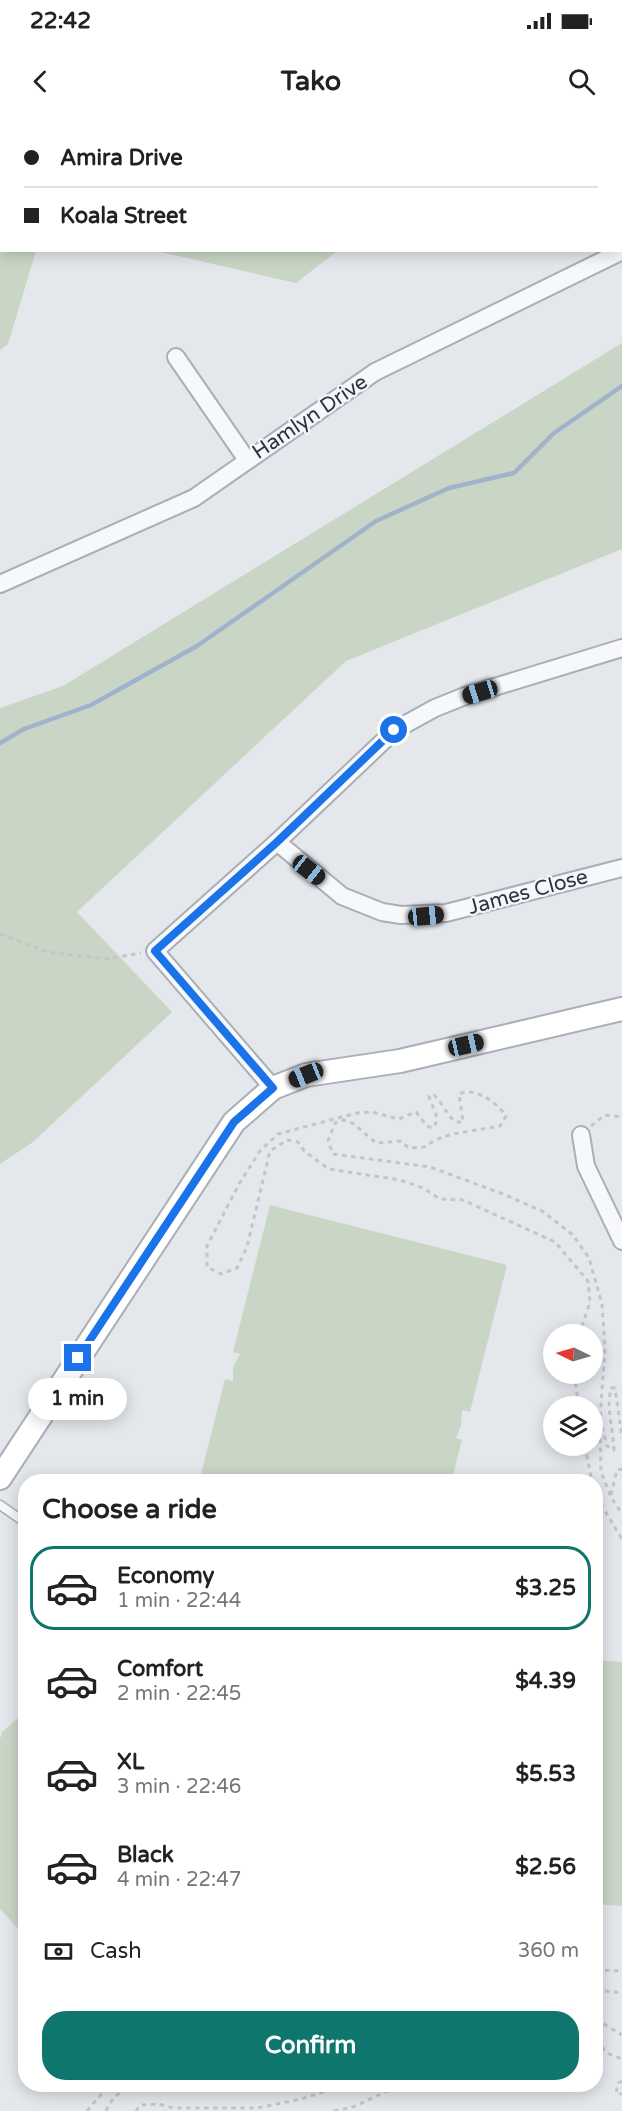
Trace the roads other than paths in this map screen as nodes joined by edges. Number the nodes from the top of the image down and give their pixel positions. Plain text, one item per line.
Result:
1 (620, 252) edge
2 (176, 357) dead end
3 (247, 460) junction
4 (0, 584) edge
5 (622, 648) edge
6 (277, 842) junction
7 (622, 867) edge
8 (622, 1010) edge
9 (273, 1088) junction
10 (581, 1135) road end
11 (622, 1241) edge
12 (0, 1478) edge
13 (0, 1505) edge
14 (18, 1517) edge

1 - 3 street, Hamlyn Drive
2 - 3 street
3 - 4 street, Hamlyn Drive
5 - 6 street
6 - 7 street, James Close
6 - 9 street
8 - 9 street
9 - 12 street
10 - 11 street
13 - 14 lane

